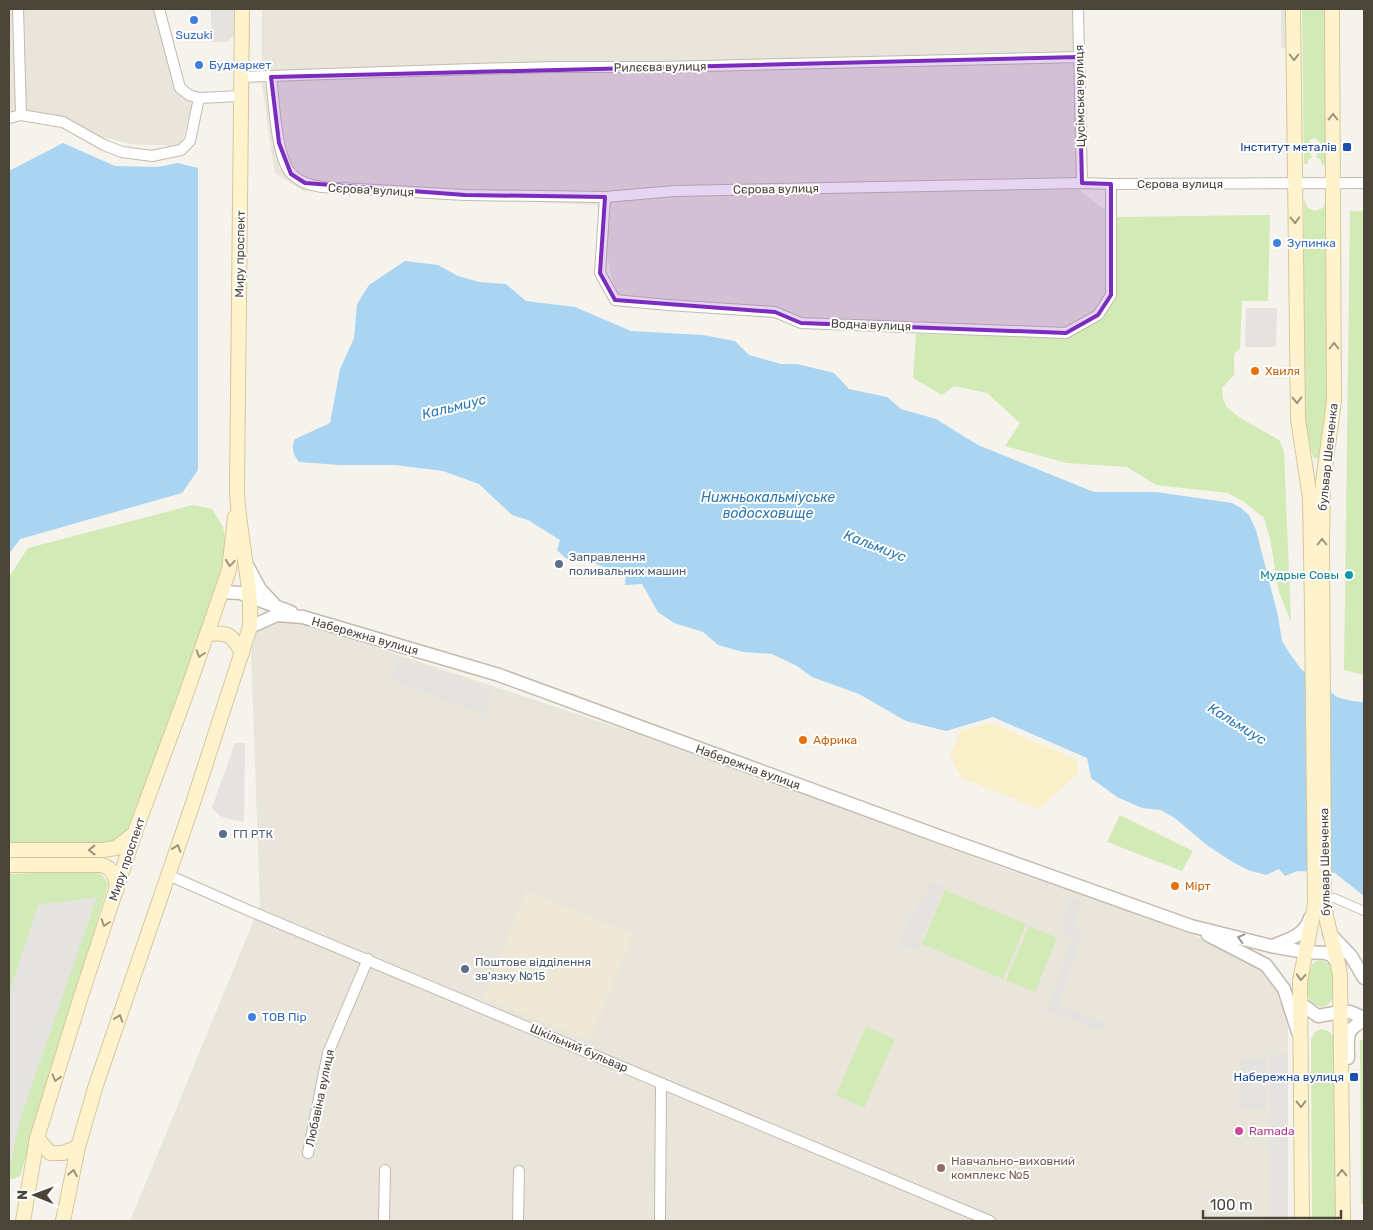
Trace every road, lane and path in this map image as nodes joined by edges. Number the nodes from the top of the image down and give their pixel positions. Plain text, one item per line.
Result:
1 (18, 9) edge
2 (159, 9) edge
3 (242, 9) edge
4 (1078, 9) edge
5 (1293, 9) edge
6 (1332, 9) edge
7 (1079, 57) junction
8 (271, 76) junction
9 (241, 77) junction
10 (241, 96) junction
11 (199, 98) junction
12 (21, 115) junction
13 (9, 118) edge
14 (1334, 182) junction
15 (1082, 183) junction
16 (1294, 183) junction
17 (1364, 183) edge
18 (1110, 184) junction
19 (605, 197) junction
20 (237, 495) junction
21 (248, 567) junction
22 (221, 592) junction
23 (250, 596) junction
24 (276, 606) junction
25 (1317, 609) junction
26 (302, 617) junction
27 (250, 627) junction
28 (206, 634) junction
29 (242, 653) junction
30 (136, 832) junction
31 (9, 850) edge
32 (9, 865) edge
33 (168, 874) junction
34 (117, 889) junction
35 (1324, 902) junction
36 (1364, 911) edge
37 (1191, 926) junction
38 (1329, 933) junction
39 (1271, 946) junction
40 (1305, 952) junction
41 (368, 959) junction
42 (1339, 964) junction
43 (1364, 978) edge
44 (1300, 1003) junction
45 (1340, 1012) junction
46 (1364, 1020) edge
47 (1300, 1037) junction
48 (661, 1083) junction
49 (37, 1138) junction
50 (1342, 1140) junction
51 (78, 1147) junction
52 (308, 1154) dead end
53 (385, 1170) dead end
54 (519, 1171) dead end
55 (23, 1221) edge
56 (63, 1221) edge
57 (384, 1221) edge
58 (518, 1221) edge
59 (660, 1221) edge
60 (990, 1221) edge
61 (1302, 1221) edge
62 (1343, 1221) edge

1 - 12 street
2 - 11 street
3 - 9 main road, Миру проспект
4 - 7 street, Цусімська вулиця
5 -> 16 main road, бульвар Шевченка
14 -> 6 main road, бульвар Шевченка
7 - 8 street, Рилєєва вулиця
7 - 15 street, Цусімська вулиця
8 - 9 street, Рилєєва вулиця
8 - 19 street, Сєрова вулиця
9 - 10 main road, Миру проспект
10 - 11 street
10 - 20 main road, Миру проспект
11 - 12 street
12 - 13 street
14 - 16 street, Сєрова вулиця
14 - 17 street, Сєрова вулиця
25 -> 14 main road, бульвар Шевченка
15 - 18 street, Сєрова вулиця
15 - 19 street, Сєрова вулиця
16 - 18 street, Сєрова вулиця
16 -> 25 main road, бульвар Шевченка
18 - 19 street, Водна вулиця
20 - 21 main road, Миру проспект
20 -> 22 main road, Миру проспект
21 - 23 main road, Миру проспект
21 - 24 street
22 - 23 street
22 - 28 main road, Миру проспект
23 - 24 street
23 - 27 main road, Миру проспект
24 - 26 street
25 - 35 main road, бульвар Шевченка
26 - 27 street
26 - 37 street, Набережна вулиця
27 - 29 main road, Миру проспект
28 - 29 main road
28 -> 30 main road, Миру проспект
33 -> 29 main road, Миру проспект
30 -> 31 main road
30 - 34 main road, Миру проспект
32 - 34 main road
33 - 41 street, Шкільний бульвар
51 -> 33 main road, Миру проспект
34 -> 49 main road, Миру проспект
35 - 36 street
35 - 38 main road, бульвар Шевченка
35 - 39 street
35 - 40 main road, бульвар Шевченка
39 -> 37 street, Набережна вулиця
37 - 47 street, Набережна вулиця
38 - 42 main road, бульвар Шевченка
38 - 43 street
39 - 40 street, Набережна вулиця
40 - 42 street
40 -> 44 main road, бульвар Шевченка
41 - 48 street, Шкільний бульвар
41 - 52 street, Любавіна вулиця
42 - 45 main road, бульвар Шевченка
44 - 45 street
44 - 47 main road, бульвар Шевченка
45 - 46 street
45 - 50 main road, бульвар Шевченка
46 - 50 street
47 -> 61 main road, бульвар Шевченка
48 - 59 street
48 - 60 street, Шкільний бульвар
49 - 51 main road
49 - 55 main road, Миру проспект
62 -> 50 main road, бульвар Шевченка
56 -> 51 main road, Миру проспект
53 - 57 street
54 - 58 street

